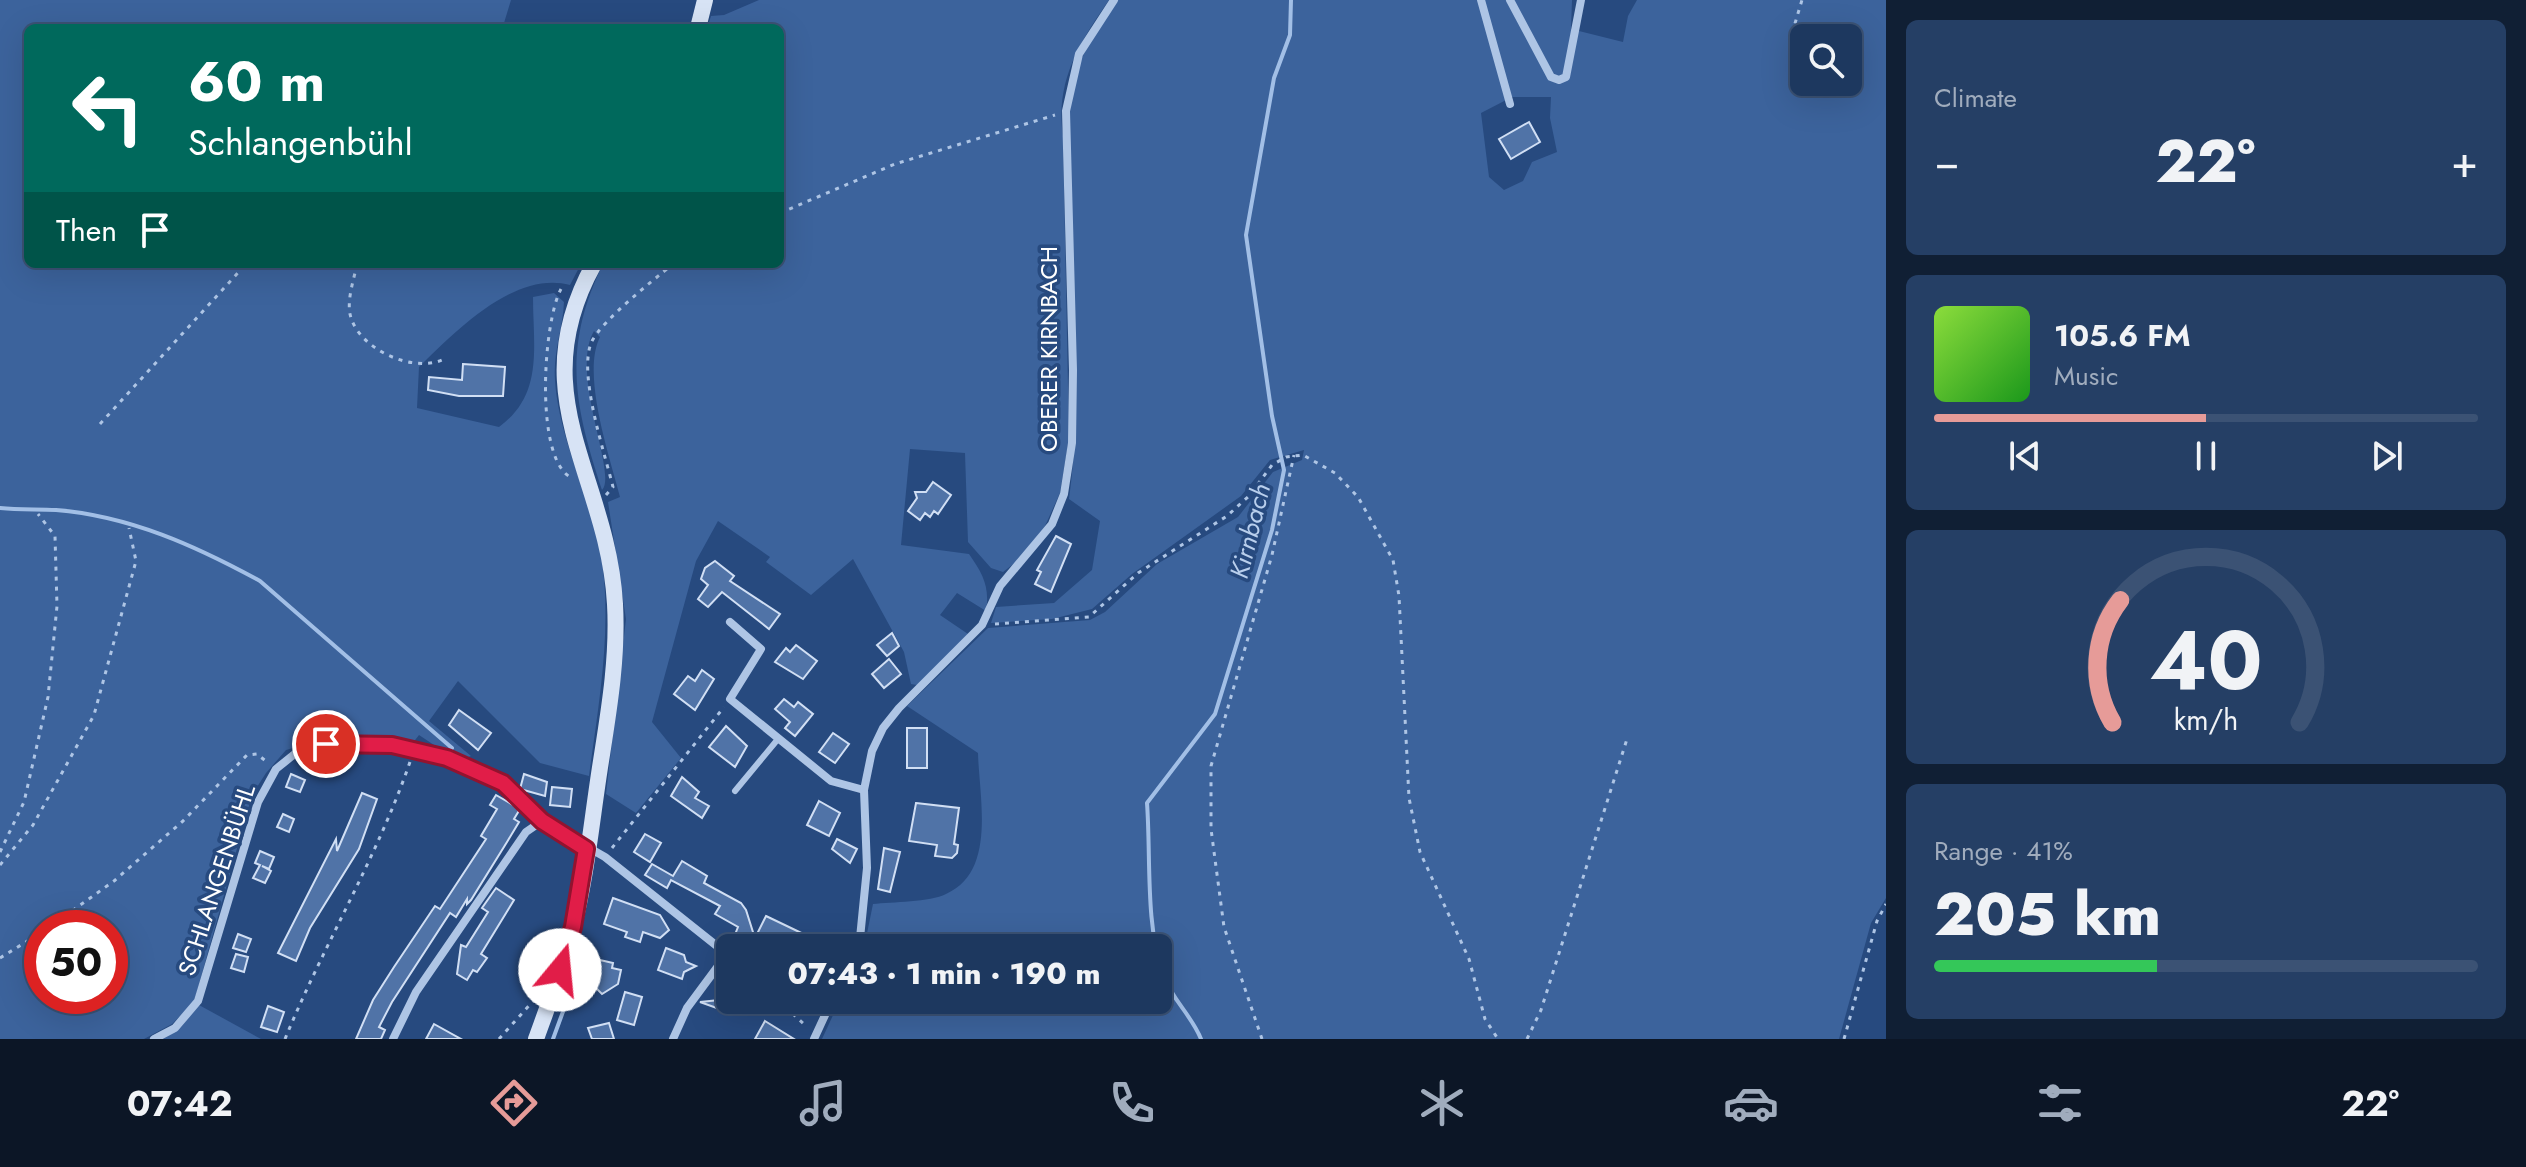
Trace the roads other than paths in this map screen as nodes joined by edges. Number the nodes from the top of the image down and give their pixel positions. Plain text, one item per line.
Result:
1 (705, 0) edge
2 (1114, 0) edge
3 (1481, 0) edge
4 (1510, 0) edge
5 (1581, 0) edge
6 (699, 24) edge
7 (1510, 104) dead end
8 (592, 268) edge
9 (730, 622) dead end
10 (778, 739) junction
11 (864, 790) junction
12 (735, 791) dead end
13 (542, 821) junction
14 (586, 849) junction
15 (860, 934) edge
16 (826, 1014) edge
17 (815, 1037) edge
18 (154, 1039) edge
19 (393, 1039) edge
20 (536, 1039) edge
21 (673, 1039) edge

1 - 6 main road
2 - 11 street, OBERER KIRNBACH
3 - 7 street
4 - 5 street
8 - 14 main road
9 - 10 street
10 - 11 street
10 - 12 lane
11 - 15 street, OBERER KIRNBACH
13 - 14 street, SCHLANGENBÜHL
13 - 18 street, SCHLANGENBÜHL
13 - 19 street
14 - 20 main road
14 - 21 street, SCHLANGENBÜHL
16 - 17 street

